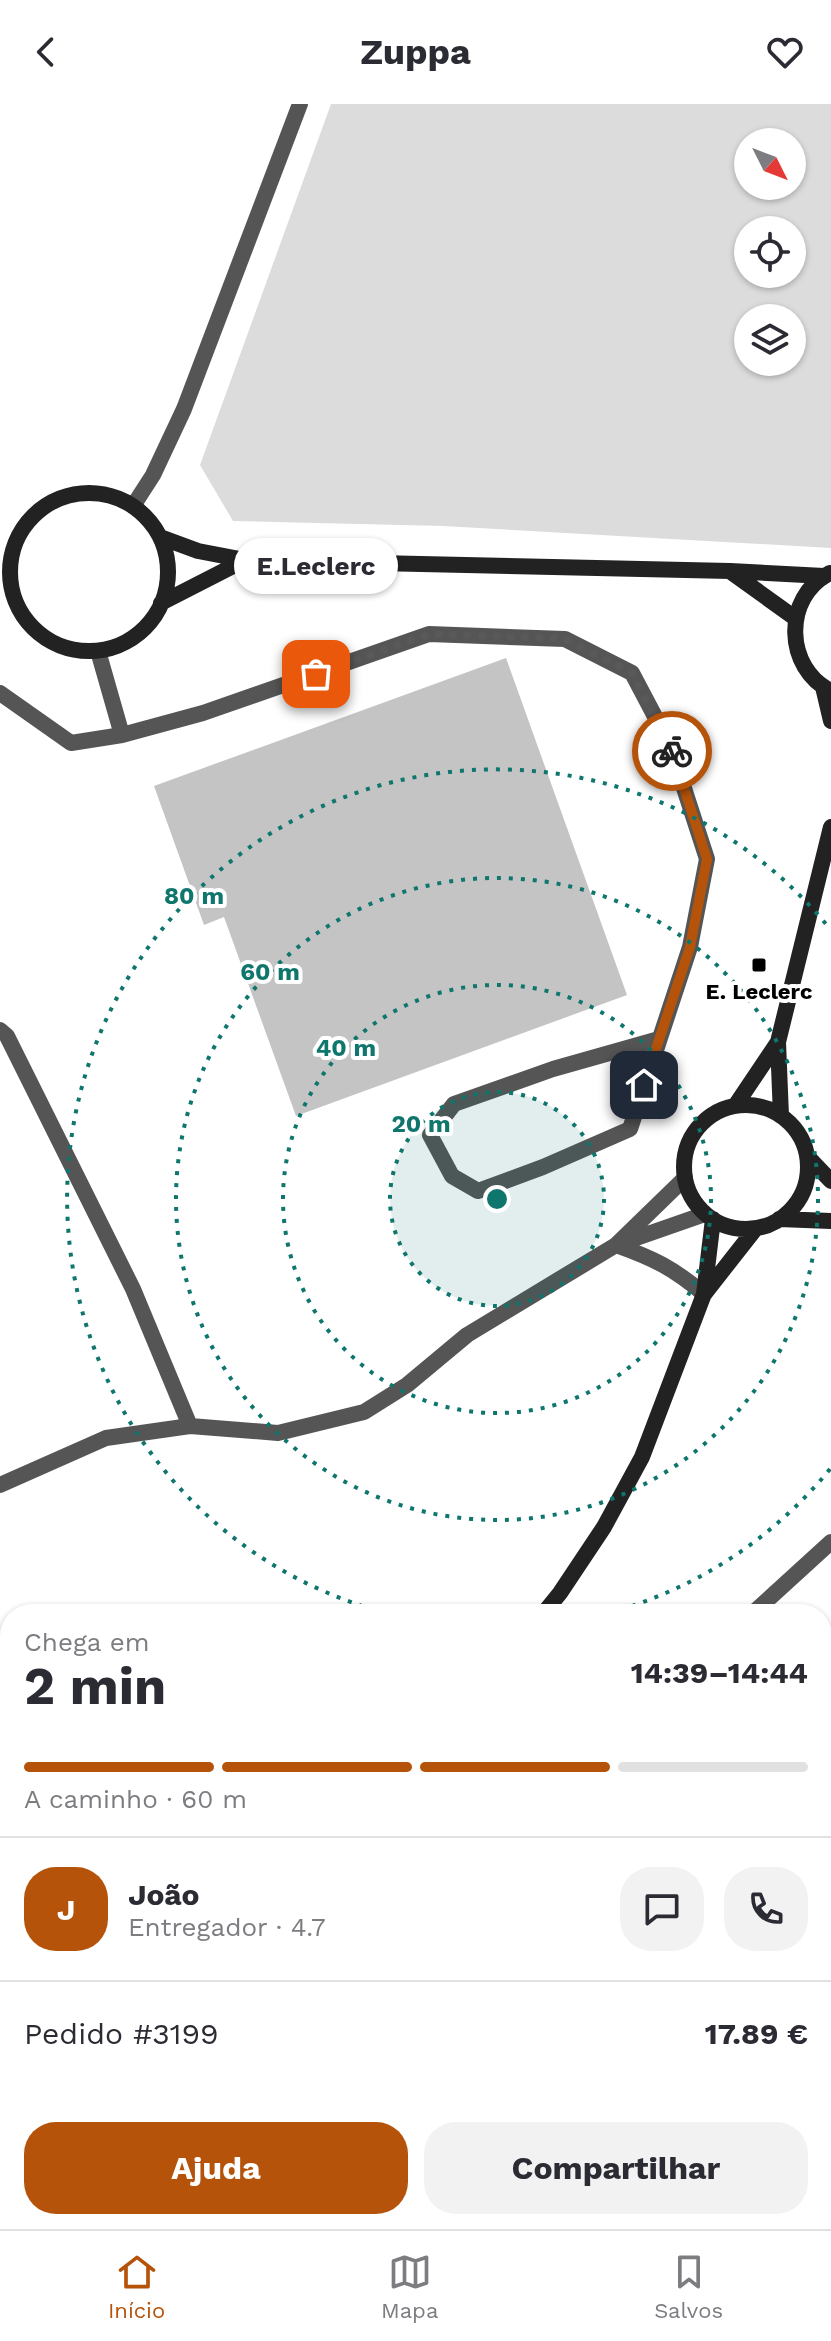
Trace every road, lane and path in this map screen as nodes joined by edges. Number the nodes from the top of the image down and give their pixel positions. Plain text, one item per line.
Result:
1 (300, 104) edge
2 (133, 506) junction
3 (160, 537) junction
4 (7, 551) edge
5 (245, 560) junction
6 (730, 571) junction
7 (828, 574) edge
8 (0, 602) edge
9 (161, 603) junction
10 (18, 608) junction
11 (795, 618) junction
12 (98, 651) junction
13 (827, 689) edge
14 (0, 693) edge
15 (831, 721) edge
16 (122, 735) junction
17 (831, 827) edge
18 (0, 1030) edge
19 (659, 1039) junction
20 (778, 1042) junction
21 (735, 1106) junction
22 (781, 1116) junction
23 (807, 1156) junction
24 (685, 1178) junction
25 (831, 1181) edge
26 (709, 1217) junction
27 (779, 1219) junction
28 (831, 1221) edge
29 (756, 1228) junction
30 (616, 1245) junction
31 (704, 1294) junction
32 (190, 1426) junction
33 (0, 1485) edge
34 (831, 1542) edge
35 (551, 1604) edge
36 (763, 1604) edge

1 - 2 street
2 - 3 main road
2 - 4 main road
3 - 5 main road
3 - 9 main road
4 - 10 main road
5 - 6 main road
5 - 9 main road
6 - 7 main road
6 - 11 main road
7 - 11 main road
8 - 10 main road
9 - 12 main road
10 - 12 main road
11 - 13 main road
12 - 16 street
13 - 15 main road
14 - 16 street
16 - 19 street
17 - 20 main road
18 - 32 street
19 - 19 street
20 - 21 main road
20 - 22 main road
21 - 22 main road
21 - 24 main road
22 - 23 main road
23 - 25 main road
23 - 27 main road
24 - 26 main road
24 - 30 street
26 - 29 main road
26 - 30 street
26 - 31 main road
27 - 28 main road
27 - 29 main road
29 - 31 main road
30 - 31 street
30 - 32 street
31 - 35 main road
32 - 33 street
34 - 36 street

